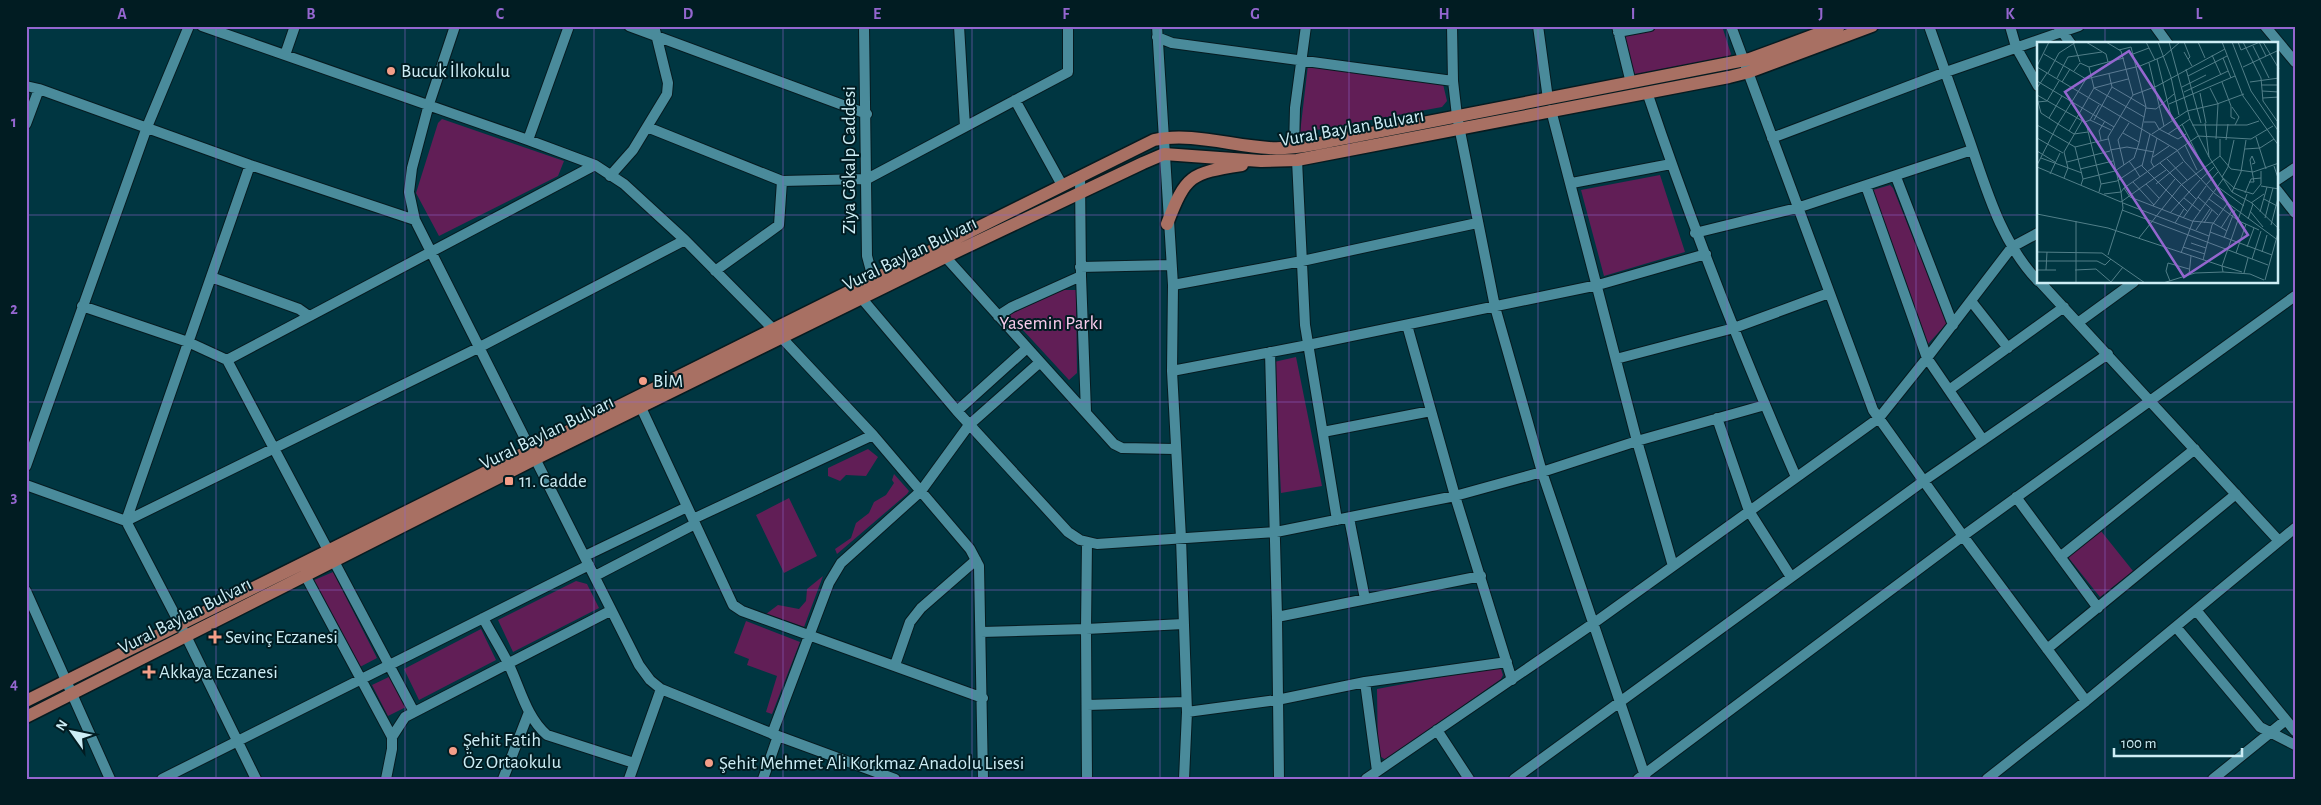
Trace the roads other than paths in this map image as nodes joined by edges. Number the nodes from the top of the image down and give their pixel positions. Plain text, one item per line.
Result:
1 (189, 26) edge
2 (202, 26) edge
3 (295, 26) edge
4 (456, 26) edge
5 (569, 26) edge
6 (629, 26) edge
7 (864, 26) edge
8 (959, 26) edge
9 (1068, 26) edge
10 (1306, 26) edge
11 (1452, 26) edge
12 (1538, 26) edge
13 (1650, 26) edge
14 (1731, 26) edge
15 (1839, 26) edge
16 (1872, 26) edge
17 (1929, 26) edge
18 (2010, 26) edge
19 (2079, 26) edge
20 (2155, 26) edge
21 (2265, 26) edge
22 (1617, 29) edge
23 (2061, 30) edge
24 (655, 31) edge
25 (1157, 32) edge
26 (2070, 42) edge
27 (2167, 42) edge
28 (2016, 47) junction
29 (285, 55) junction
30 (1301, 60) junction
31 (2295, 62) edge
32 (1747, 66) junction
33 (1946, 72) junction
34 (1452, 81) junction
35 (1631, 83) junction
36 (2037, 84) edge
37 (26, 86) edge
38 (39, 88) junction
39 (1647, 92) junction
40 (1015, 100) junction
41 (429, 104) junction
42 (1549, 104) junction
43 (866, 114) junction
44 (1458, 122) junction
45 (26, 124) edge
46 (147, 127) junction
47 (965, 127) junction
48 (647, 128) junction
49 (1164, 138) junction
50 (1772, 138) junction
51 (528, 140) junction
52 (1972, 150) junction
53 (1164, 154) junction
54 (1295, 154) junction
55 (1261, 161) junction
56 (1671, 164) junction
57 (250, 165) junction
58 (595, 165) junction
59 (2295, 168) edge
60 (610, 176) junction
61 (1080, 177) junction
62 (1896, 177) junction
63 (866, 179) junction
64 (2278, 179) edge
65 (782, 181) junction
66 (1572, 183) junction
67 (1062, 185) junction
68 (1866, 186) junction
69 (2278, 191) edge
70 (1080, 193) junction
71 (1797, 208) junction
72 (2295, 213) edge
73 (415, 220) junction
74 (1477, 223) junction
75 (1167, 224) junction
76 (1696, 233) junction
77 (2037, 234) edge
78 (685, 240) junction
79 (2012, 248) junction
80 (430, 252) junction
81 (941, 252) junction
82 (1706, 254) junction
83 (1302, 261) junction
84 (1170, 265) junction
85 (715, 271) junction
86 (1080, 272) junction
87 (211, 277) junction
88 (2037, 280) edge
89 (2041, 284) edge
90 (2131, 284) edge
91 (1172, 285) junction
92 (1598, 285) junction
93 (875, 286) junction
94 (1829, 293) junction
95 (858, 294) junction
96 (2295, 296) edge
97 (1971, 301) junction
98 (82, 306) junction
99 (1495, 307) junction
100 (2064, 307) junction
101 (309, 316) junction
102 (998, 316) junction
103 (2079, 322) junction
104 (1407, 325) junction
105 (1953, 325) junction
106 (1734, 328) junction
107 (777, 333) junction
108 (188, 342) junction
109 (1308, 345) junction
110 (478, 348) junction
111 (1027, 348) junction
112 (2008, 348) junction
113 (1270, 352) junction
114 (2108, 354) junction
115 (1927, 358) junction
116 (1616, 359) junction
117 (227, 360) junction
118 (1039, 362) junction
119 (1172, 370) junction
120 (1949, 390) junction
121 (2150, 400) junction
122 (638, 402) junction
123 (1764, 405) junction
124 (957, 411) junction
125 (1431, 411) junction
126 (1086, 412) junction
127 (1718, 418) junction
128 (1878, 418) junction
129 (969, 425) junction
130 (1323, 432) junction
131 (873, 435) junction
132 (1983, 440) junction
133 (1637, 441) junction
134 (274, 448) junction
135 (1175, 448) junction
136 (2195, 449) junction
137 (533, 455) junction
138 (26, 466) edge
139 (1542, 472) junction
140 (1796, 477) junction
141 (1925, 480) junction
142 (26, 484) edge
143 (921, 490) junction
144 (2236, 494) junction
145 (1456, 496) junction
146 (2016, 498) junction
147 (687, 507) junction
148 (1749, 511) junction
149 (1349, 518) junction
150 (1337, 520) junction
151 (126, 521) junction
152 (694, 521) junction
153 (2295, 528) edge
154 (1276, 532) junction
155 (1963, 536) junction
156 (1181, 538) junction
157 (2278, 541) junction
158 (1087, 542) junction
159 (331, 556) junction
160 (2060, 557) junction
161 (587, 560) junction
162 (976, 560) junction
163 (1673, 566) junction
164 (305, 576) junction
165 (594, 576) junction
166 (1481, 576) junction
167 (1791, 577) junction
168 (26, 590) edge
169 (1365, 599) junction
170 (2098, 608) junction
171 (610, 610) junction
172 (2196, 610) junction
173 (1276, 617) junction
174 (483, 618) junction
175 (1594, 623) junction
176 (180, 624) junction
177 (1183, 624) junction
178 (2176, 627) junction
179 (1086, 629) junction
180 (982, 632) junction
181 (186, 636) junction
182 (808, 636) junction
183 (2047, 649) junction
184 (1506, 662) junction
185 (508, 663) junction
186 (388, 665) junction
187 (895, 665) junction
188 (360, 679) junction
189 (1512, 680) junction
190 (66, 681) junction
191 (1365, 682) junction
192 (661, 689) junction
193 (72, 695) junction
194 (983, 698) junction
195 (1277, 700) junction
196 (26, 701) edge
197 (1621, 701) junction
198 (2086, 701) junction
199 (1087, 705) junction
200 (1186, 707) junction
201 (414, 712) junction
202 (529, 712) junction
203 (26, 717) edge
204 (2286, 720) junction
205 (1437, 730) junction
206 (2295, 731) edge
207 (2270, 733) junction
208 (775, 735) junction
209 (392, 737) junction
210 (237, 742) junction
211 (2295, 745) edge
212 (634, 763) junction
213 (1377, 771) junction
214 (1643, 777) edge
215 (888, 778) edge
216 (110, 779) edge
217 (162, 779) edge
218 (256, 779) edge
219 (386, 779) edge
220 (503, 779) edge
221 (629, 779) edge
222 (763, 779) edge
223 (983, 779) edge
224 (1087, 779) edge
225 (1184, 779) edge
226 (1279, 779) edge
227 (1366, 779) edge
228 (1469, 779) edge
229 (1514, 779) edge
230 (1987, 779) edge
231 (2213, 779) edge

1 - 46 street
2 - 29 street
3 - 29 street
4 - 41 street
5 - 51 street
6 - 24 street
7 - 43 street, Ziya Gökalp Caddesi
8 - 47 street
9 - 40 street
10 - 30 street
11 - 34 street
12 - 42 street
13 - 22 street
14 - 32 street
15 - 32 main road, Vural Baylan Bulvarı
16 - 32 main road, Vural Baylan Bulvarı
17 - 33 street
18 - 28 street
19 - 23 street
20 - 27 street
21 - 31 street
22 - 35 street
23 - 26 street
23 - 28 street
24 - 43 street
24 - 48 street
25 - 30 street
25 - 49 street
28 - 33 street
28 - 36 street
29 - 41 street
30 - 34 street
30 - 54 street
32 - 35 main road, Vural Baylan Bulvarı
32 - 39 main road, Vural Baylan Bulvarı
32 - 50 street
33 - 50 street
33 - 52 street
34 - 44 street
35 - 42 main road, Vural Baylan Bulvarı
37 - 38 street
38 - 45 street
38 - 46 street
39 - 42 main road, Vural Baylan Bulvarı
39 - 56 street
40 - 47 street
40 - 67 street
41 - 51 street
41 - 73 street
42 - 44 main road, Vural Baylan Bulvarı
42 - 66 street
43 - 63 street, Ziya Gökalp Caddesi
44 - 54 main road, Vural Baylan Bulvarı
44 - 74 street
46 - 57 street
46 - 98 street
47 - 63 street
48 - 60 street
48 - 65 street
49 - 53 street
49 - 54 main road, Vural Baylan Bulvarı
49 - 61 main road, Vural Baylan Bulvarı
50 - 71 street
51 - 58 street
52 - 62 street
52 - 79 street
53 - 55 main road, Vural Baylan Bulvarı
53 - 70 main road, Vural Baylan Bulvarı
53 - 75 street
54 - 55 main road, Vural Baylan Bulvarı
54 - 83 street
55 - 75 main road
56 - 66 street
56 - 76 street
57 - 73 street
57 - 87 street
58 - 60 street
58 - 80 street
59 - 64 street
60 - 78 street
61 - 67 main road, Vural Baylan Bulvarı
61 - 70 street
62 - 68 street
62 - 105 street
63 - 65 street
63 - 93 street, Ziya Gökalp Caddesi
65 - 85 street
66 - 92 street
67 - 81 main road, Vural Baylan Bulvarı
68 - 71 street
68 - 115 street
69 - 72 street
70 - 81 main road, Vural Baylan Bulvarı
70 - 86 street
71 - 76 street
71 - 94 street
73 - 80 street
74 - 83 street
74 - 99 street
75 - 84 street
76 - 82 street
77 - 79 street
78 - 85 street
78 - 110 street
79 - 88 street
79 - 97 street
80 - 101 street
80 - 110 street
81 - 93 main road, Vural Baylan Bulvarı
81 - 102 street
82 - 92 street
82 - 106 street
83 - 91 street
83 - 109 street
84 - 86 street
84 - 91 street
85 - 107 street
86 - 102 street
86 - 126 street
87 - 101 street
87 - 108 street
89 - 100 street
90 - 103 street
91 - 119 street
92 - 99 street
92 - 116 street
93 - 95 main road, Vural Baylan Bulvarı
94 - 106 street
94 - 128 street
95 - 107 main road, Vural Baylan Bulvarı
95 - 124 street
96 - 121 street
97 - 105 street
97 - 112 street
98 - 108 street
98 - 138 street
99 - 104 street
99 - 139 street
100 - 103 street
100 - 112 street
101 - 117 street
102 - 111 street
103 - 114 street
104 - 109 street
104 - 125 street
105 - 115 street
106 - 116 street
106 - 123 street
107 - 122 main road, Vural Baylan Bulvarı
107 - 131 street
108 - 117 street
108 - 151 street
109 - 113 street
109 - 130 street
110 - 134 street
110 - 137 street
111 - 118 street
111 - 124 street
112 - 120 street
113 - 119 street
113 - 154 street
114 - 121 street
114 - 132 street
115 - 120 street
115 - 128 street
116 - 133 street
117 - 134 street
118 - 126 street
118 - 129 street
119 - 135 street
120 - 132 street
121 - 136 street
121 - 146 street
122 - 137 main road, Vural Baylan Bulvarı
122 - 147 street
123 - 127 street
123 - 140 street
124 - 129 street
125 - 130 street
125 - 145 street
126 - 135 street
127 - 133 street
127 - 148 street
128 - 140 street
128 - 141 street
129 - 143 street
129 - 158 street
130 - 150 street
131 - 143 street
131 - 152 street
132 - 141 street
133 - 139 street
133 - 163 street
134 - 151 street
134 - 159 street
135 - 156 street
136 - 144 street
136 - 160 street
137 - 159 main road, Vural Baylan Bulvarı
137 - 161 street
139 - 145 street
139 - 175 street
140 - 148 street
141 - 155 street
141 - 167 street
142 - 151 street
143 - 162 street
143 - 182 street
144 - 157 street
144 - 170 street
145 - 149 street
145 - 166 street
146 - 155 street
146 - 160 street
147 - 152 street
147 - 161 street
148 - 163 street
148 - 167 street
149 - 150 street
149 - 169 street
150 - 154 street
151 - 176 street
152 - 165 street
152 - 182 street
153 - 157 street
154 - 156 street
154 - 173 street
155 - 183 street
155 - 214 street
156 - 158 street
156 - 177 street
157 - 172 street
158 - 179 street
159 - 164 main road, Vural Baylan Bulvarı
159 - 176 main road, Vural Baylan Bulvarı
159 - 186 street
160 - 170 street
161 - 165 street
161 - 174 street
162 - 180 street
162 - 187 street
163 - 175 street
164 - 181 main road, Vural Baylan Bulvarı
164 - 188 street
165 - 171 street
166 - 169 street
166 - 184 street
167 - 197 street
168 - 190 street
169 - 173 street
170 - 183 street
171 - 185 street
171 - 192 street
172 - 178 street
172 - 204 street
173 - 195 street
174 - 185 street
174 - 186 street
175 - 189 street
175 - 197 street
176 - 181 street
176 - 190 main road, Vural Baylan Bulvarı
177 - 179 street
177 - 200 street
178 - 198 street
178 - 207 street
179 - 180 street
179 - 199 street
180 - 194 street
181 - 193 main road, Vural Baylan Bulvarı
181 - 210 street
182 - 187 street
182 - 208 street
183 - 198 street
184 - 189 street
184 - 191 street
185 - 201 street
185 - 202 street
186 - 188 street
186 - 201 street
187 - 194 street
188 - 209 street
188 - 210 street
189 - 205 street
190 - 193 street
190 - 196 main road, Vural Baylan Bulvarı
191 - 195 street
191 - 213 street
192 - 208 street
192 - 212 street
193 - 203 main road, Vural Baylan Bulvarı
193 - 216 street
194 - 223 street
195 - 200 street
195 - 226 street
197 - 214 street
197 - 229 street
198 - 230 street
199 - 200 street
199 - 224 street
200 - 225 street
201 - 209 street
202 - 212 street
202 - 220 street
204 - 206 street
204 - 207 street
205 - 213 street
205 - 228 street
207 - 211 street
207 - 231 street
208 - 215 street
208 - 222 street
209 - 219 street
210 - 217 street
210 - 218 street
212 - 221 street
213 - 227 street

